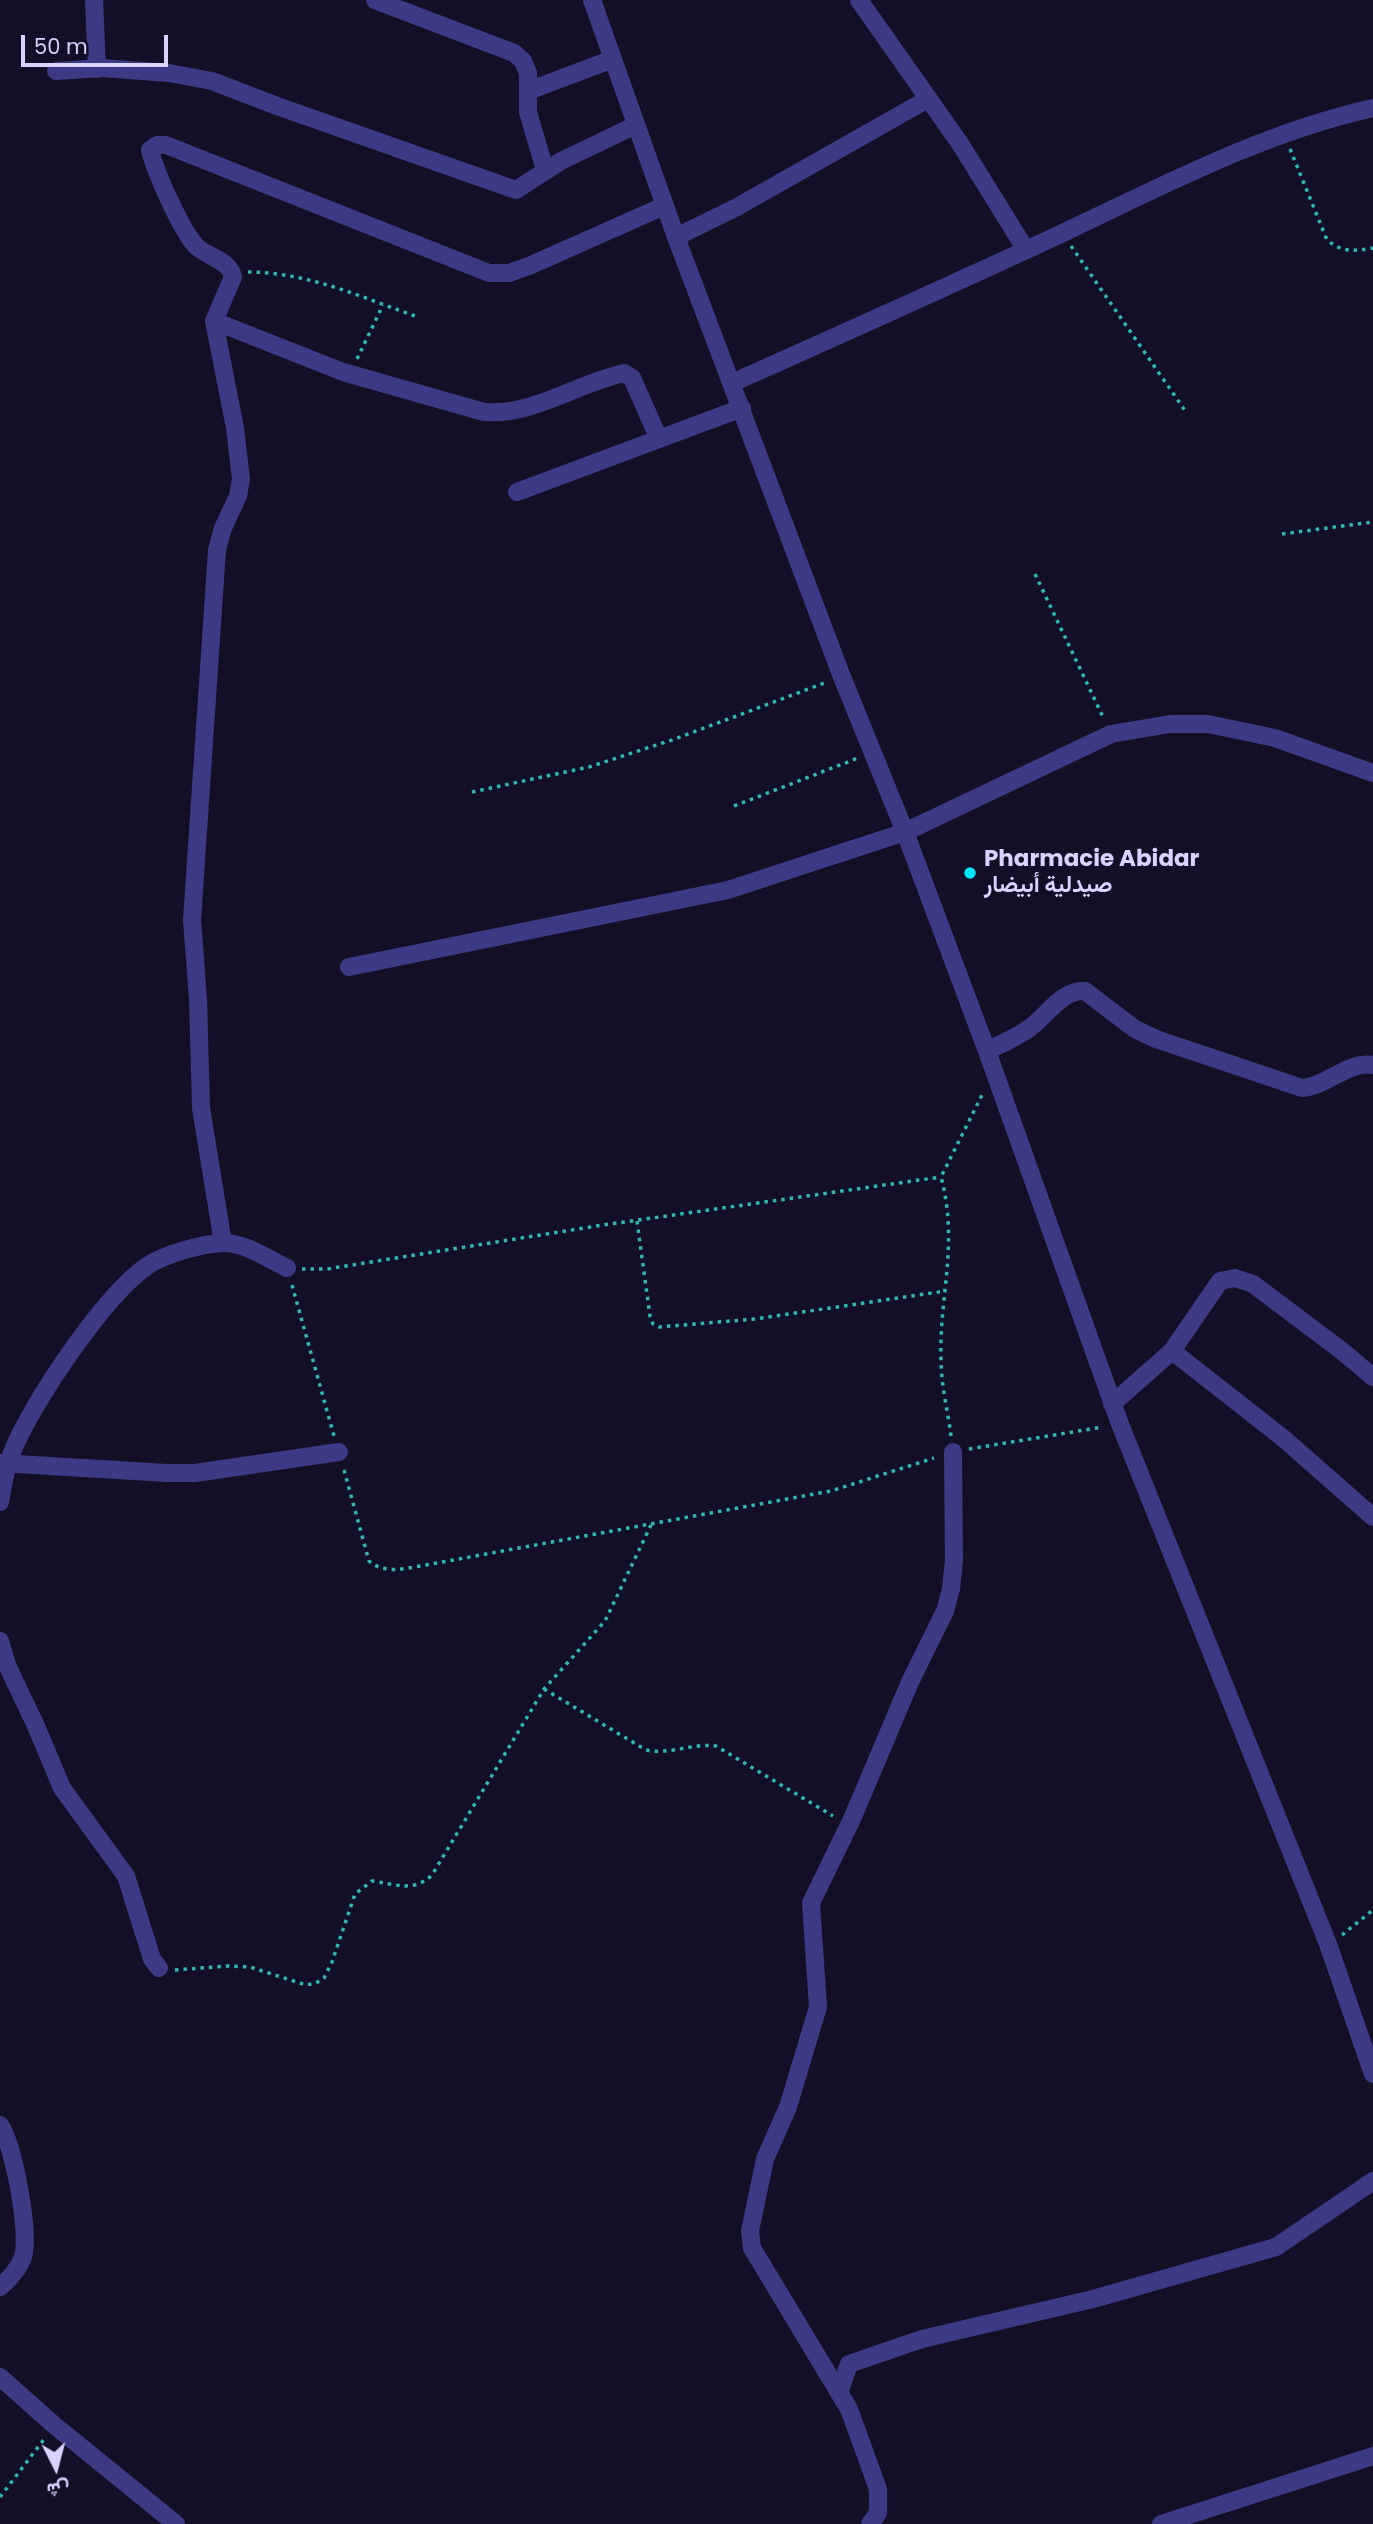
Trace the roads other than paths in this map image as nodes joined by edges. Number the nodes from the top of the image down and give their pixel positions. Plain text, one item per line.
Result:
1 (94, 0) edge
2 (375, 0) edge
3 (592, 0) edge
4 (859, 0) edge
5 (613, 59) junction
6 (97, 69) junction
7 (56, 71) dead end
8 (528, 91) junction
9 (928, 99) junction
10 (1373, 108) edge
11 (636, 125) junction
12 (545, 170) junction
13 (664, 206) junction
14 (676, 237) junction
15 (1026, 250) junction
16 (214, 321) junction
17 (732, 383) junction
18 (742, 408) junction
19 (659, 439) junction
20 (517, 492) dead end
21 (1373, 773) edge
22 (905, 832) junction
23 (349, 967) dead end
24 (987, 1051) junction
25 (1373, 1065) edge
26 (223, 1243) junction
27 (287, 1268) road end
28 (1172, 1352) junction
29 (1373, 1377) edge
30 (1112, 1404) junction
31 (339, 1452) road end
32 (953, 1452) road end
33 (4, 1463) edge
34 (0, 1502) edge
35 (1373, 1517) edge
36 (0, 1641) edge
37 (159, 1968) road end
38 (1373, 2074) edge
39 (0, 2125) edge
40 (1373, 2181) edge
41 (0, 2287) edge
42 (0, 2377) edge
43 (839, 2393) junction
44 (1373, 2456) edge
45 (176, 2524) edge
46 (870, 2524) edge
47 (1161, 2524) edge

1 - 6 street
2 - 8 street
3 - 5 street
4 - 9 street
5 - 8 street
5 - 11 street
6 - 7 street
6 - 12 street
8 - 12 street
9 - 14 street
9 - 15 street
10 - 15 street
11 - 12 street
11 - 13 street
13 - 14 street
13 - 16 street
14 - 17 street
15 - 17 street
16 - 19 street
16 - 26 street
17 - 18 street
18 - 19 street
18 - 22 street
19 - 20 street
21 - 22 street
22 - 23 street
22 - 24 street
24 - 25 street
24 - 30 street
26 - 27 street
26 - 33 street
28 - 29 street
28 - 30 street
28 - 35 street
30 - 38 street
31 - 33 street
32 - 43 street
33 - 34 street
36 - 37 street
39 - 41 street
40 - 43 street
42 - 45 street
43 - 46 street
44 - 47 street

